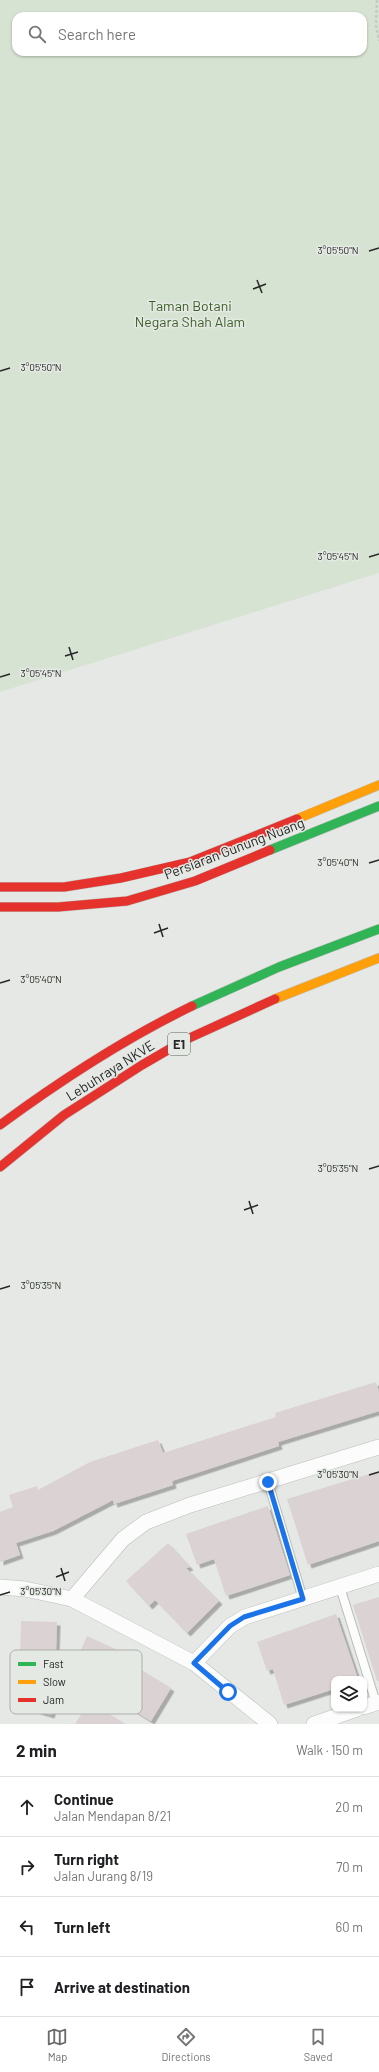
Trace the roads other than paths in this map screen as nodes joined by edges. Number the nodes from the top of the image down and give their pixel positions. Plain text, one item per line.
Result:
1 (379, 785) edge
2 (379, 806) edge
3 (0, 887) edge
4 (0, 907) edge
5 (379, 929) edge
6 (379, 958) edge
7 (64, 1115) junction
8 (0, 1125) edge
9 (0, 1167) edge
10 (11, 1170) dead end
11 (379, 1447) edge
12 (268, 1482) junction
13 (379, 1574) edge
14 (0, 1587) edge
15 (340, 1587) junction
16 (72, 1599) junction
17 (303, 1599) junction
18 (194, 1663) junction
19 (373, 1704) edge
20 (348, 1712) edge
21 (270, 1724) edge
22 (314, 1724) edge

1 - 3 main road, Persiaran Gunung Nuang
2 - 4 main road, Persiaran Gunung Nuang
5 - 8 main road, Lebuhraya NKVE / E1
6 - 7 main road, Lebuhraya NKVE / E1
7 - 9 main road, Lebuhraya NKVE / E1
7 - 10 main road
11 - 12 street
12 - 16 street
12 - 17 lane
13 - 15 street
14 - 16 street
15 - 17 street
15 - 19 lane
16 - 18 street
17 - 18 street
18 - 21 street
20 - 22 street

